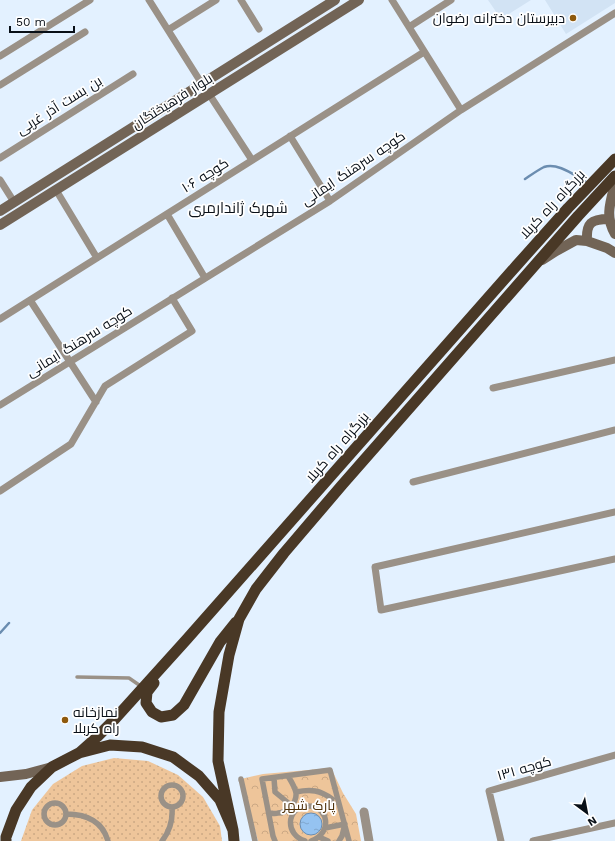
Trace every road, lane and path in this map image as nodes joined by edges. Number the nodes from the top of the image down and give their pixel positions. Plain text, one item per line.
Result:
1 (90, 0) edge
2 (150, 0) edge
3 (216, 0) edge
4 (240, 0) edge
5 (335, 0) edge
6 (359, 0) edge
7 (392, 0) edge
8 (451, 0) edge
9 (615, 13) edge
10 (409, 27) junction
11 (168, 30) junction
12 (259, 30) dead end
13 (85, 32) dead end
14 (424, 52) junction
15 (0, 56) edge
16 (133, 74) dead end
17 (202, 84) junction
18 (0, 85) edge
19 (209, 94) junction
20 (461, 110) junction
21 (290, 136) junction
22 (0, 158) edge
23 (615, 159) edge
24 (252, 160) junction
25 (615, 176) edge
26 (0, 180) edge
27 (615, 184) edge
28 (56, 190) junction
29 (330, 201) junction
30 (14, 202) junction
31 (0, 211) edge
32 (167, 214) junction
33 (609, 219) junction
34 (0, 225) edge
35 (615, 234) edge
36 (587, 241) junction
37 (615, 253) edge
38 (98, 258) junction
39 (536, 265) junction
40 (205, 278) junction
41 (172, 298) junction
42 (30, 300) junction
43 (0, 319) edge
44 (615, 360) edge
45 (70, 362) junction
46 (493, 388) dead end
47 (96, 402) junction
48 (0, 405) edge
49 (615, 430) edge
50 (413, 482) dead end
51 (0, 490) edge
52 (615, 512) edge
53 (615, 559) edge
54 (239, 619) junction
55 (187, 639) junction
56 (77, 677) dead end
57 (143, 688) junction
58 (79, 753) junction
59 (615, 755) edge
60 (52, 767) junction
61 (288, 776) junction
62 (0, 777) edge
63 (274, 778) junction
64 (241, 780) dead end
65 (275, 792) junction
66 (296, 792) junction
67 (265, 794) junction
68 (335, 797) junction
69 (295, 800) junction
70 (292, 806) junction
71 (172, 807) dead end
72 (300, 808) junction
73 (364, 812) dead end
74 (269, 813) junction
75 (279, 813) junction
76 (66, 814) dead end
77 (323, 814) junction
78 (292, 817) junction
79 (615, 823) edge
80 (345, 824) junction
81 (325, 828) junction
82 (233, 836) edge
83 (319, 837) junction
84 (296, 839) edge
85 (6, 841) edge
86 (108, 841) edge
87 (162, 841) edge
88 (255, 841) edge
89 (275, 841) edge
90 (305, 841) edge
91 (312, 841) edge
92 (328, 841) edge
93 (339, 841) edge
94 (349, 841) edge
95 (369, 841) edge
96 (501, 841) edge
97 (533, 841) edge

1 - 15 street
2 - 11 street
3 - 11 street
4 - 12 street
5 - 17 main road, بلوار فرهیختگان
6 - 19 main road, بلوار فرهیختگان
7 - 10 street
8 - 10 street
9 - 20 street, کوچه سرهنگ ایمانی
10 - 14 street
11 - 17 street
13 - 18 street
14 - 20 street
14 - 21 street, کوچه ۱۰۶
16 - 22 street, بن بست آذر غربی
17 - 30 main road, بلوار فرهیختگان
19 - 24 street
19 - 28 main road, بلوار فرهیختگان
20 - 29 street, کوچه سرهنگ ایمانی
21 - 24 street, کوچه ۱۰۶
21 - 29 street
23 - 55 highway, بزرگراه راه کربلا
24 - 32 street, کوچه ۱۰۶
25 - 39 highway, بزرگراه راه کربلا
26 - 30 street
27 - 33 main road
28 - 34 main road, بلوار فرهیختگان
28 - 38 street
29 - 40 street, کوچه سرهنگ ایمانی
30 - 31 main road, بلوار فرهیختگان
32 - 38 street, کوچه ۱۰۶
32 - 40 street
33 - 35 main road
33 - 36 main road
36 - 37 main road
36 - 39 main road
38 - 42 street, کوچه ۱۰۶
39 - 54 highway, بزرگراه راه کربلا
40 - 41 street, کوچه سرهنگ ایمانی
41 - 45 street, کوچه سرهنگ ایمانی
41 - 47 street
42 - 43 street, کوچه ۱۰۶
42 - 45 street
44 - 46 street
45 - 47 street
45 - 48 street, کوچه سرهنگ ایمانی
47 - 51 street
49 - 50 street
52 - 53 street
54 - 55 highway
54 - 82 highway, بزرگراه راه کربلا
55 - 57 highway, بزرگراه راه کربلا
56 - 57 lane
57 - 58 highway, بزرگراه راه کربلا
58 - 60 highway
58 - 82 highway
59 - 96 street, کوچه ۱۳۱
60 - 62 main road
60 - 85 highway
61 - 63 street
61 - 66 street
61 - 68 street
63 - 65 street
63 - 67 street
64 - 88 street
65 - 67 street
65 - 70 street
66 - 68 street
66 - 69 street
67 - 74 street
68 - 77 street
68 - 80 street
69 - 70 street
69 - 72 street
70 - 75 street
71 - 87 street
72 - 77 street
72 - 78 street
73 - 95 street
74 - 75 street
74 - 89 street
75 - 78 street
76 - 86 street
77 - 81 street
78 - 84 street
79 - 97 street
80 - 81 street
80 - 93 street
80 - 94 street
81 - 83 street
83 - 91 street
83 - 92 street
84 - 90 street

